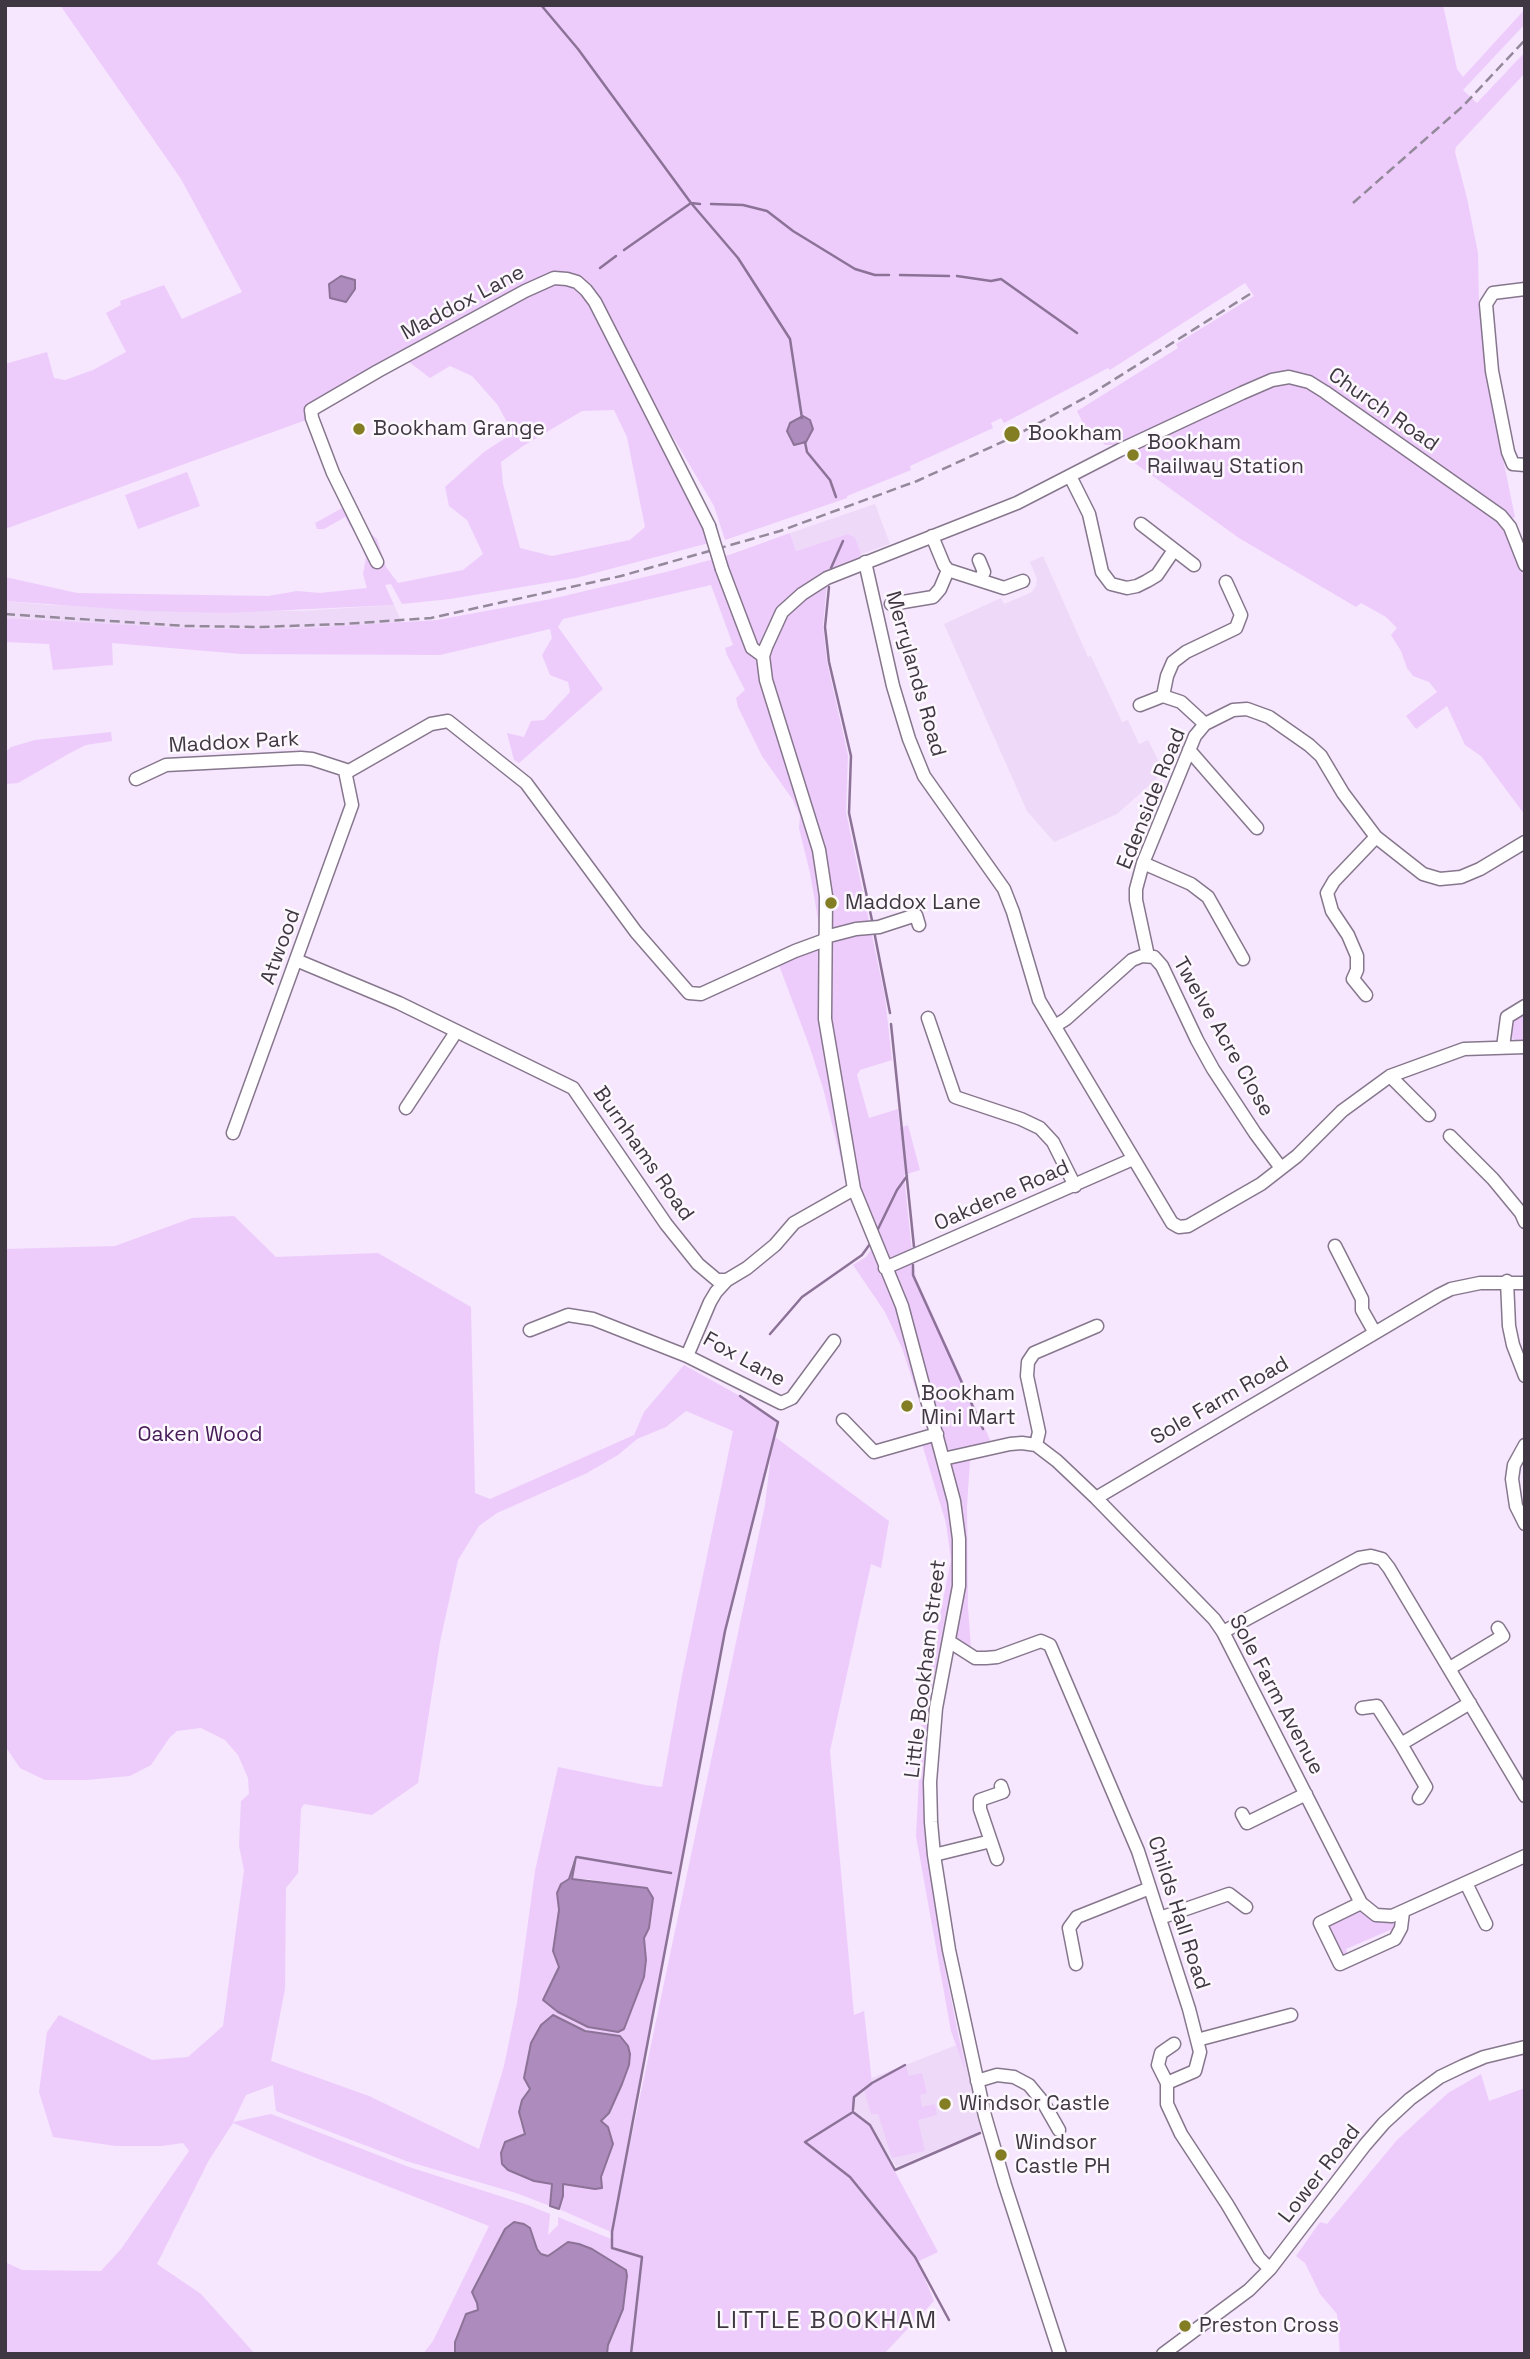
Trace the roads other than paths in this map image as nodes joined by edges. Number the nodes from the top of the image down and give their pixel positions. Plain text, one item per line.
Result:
1 (1525, 289) edge
2 (1525, 465) edge
3 (1070, 477) junction
4 (1141, 524) dead end
5 (932, 536) junction
6 (1174, 550) junction
7 (979, 559) dead end
8 (377, 562) dead end
9 (865, 562) junction
10 (1194, 565) dead end
11 (1525, 565) edge
12 (948, 570) junction
13 (980, 579) junction
14 (1023, 581) dead end
15 (1226, 582) dead end
16 (802, 594) joint
17 (891, 604) dead end
18 (764, 656) junction
19 (1163, 695) junction
20 (1140, 705) dead end
21 (1205, 724) junction
22 (1189, 750) junction
23 (345, 771) junction
24 (136, 779) dead end
25 (1257, 828) dead end
26 (1376, 836) junction
27 (1525, 842) edge
28 (1143, 863) junction
29 (919, 925) dead end
30 (825, 939) junction
31 (1148, 956) junction
32 (1243, 959) dead end
33 (296, 960) junction
34 (1366, 995) dead end
35 (1525, 1006) edge
36 (928, 1018) dead end
37 (1055, 1026) junction
38 (456, 1032) junction
39 (1503, 1047) junction
40 (1525, 1047) edge
41 (1390, 1076) junction
42 (406, 1108) dead end
43 (1429, 1115) dead end
44 (233, 1133) dead end
45 (1450, 1136) dead end
46 (1133, 1159) junction
47 (1281, 1168) junction
48 (1075, 1185) junction
49 (854, 1189) junction
50 (1525, 1222) edge
51 (1335, 1246) dead end
52 (885, 1268) junction
53 (727, 1280) junction
54 (1507, 1281) junction
55 (1525, 1283) edge
56 (1097, 1326) dead end
57 (530, 1330) dead end
58 (1375, 1333) junction
59 (834, 1341) dead end
60 (687, 1356) junction
61 (1525, 1376) edge
62 (844, 1420) dead end
63 (937, 1434) junction
64 (1036, 1445) junction
65 (1525, 1445) edge
66 (943, 1459) junction
67 (1096, 1498) junction
68 (1525, 1524) edge
69 (1498, 1628) dead end
70 (1223, 1632) junction
71 (950, 1642) junction
72 (1450, 1668) junction
73 (1470, 1703) junction
74 (1362, 1708) dead end
75 (1401, 1744) junction
76 (1001, 1786) dead end
77 (1306, 1794) junction
78 (1525, 1796) edge
79 (1419, 1798) dead end
80 (1242, 1814) dead end
81 (991, 1841) junction
82 (934, 1855) junction
83 (1525, 1856) edge
84 (997, 1859) dead end
85 (1466, 1883) junction
86 (1150, 1888) junction
87 (1361, 1903) junction
88 (1246, 1907) dead end
89 (1403, 1912) junction
90 (1160, 1918) junction
91 (1486, 1924) dead end
92 (1076, 1964) dead end
93 (1291, 2015) dead end
94 (1197, 2040) junction
95 (1174, 2044) dead end
96 (1525, 2047) edge
97 (977, 2081) junction
98 (1167, 2084) junction
99 (1059, 2130) dead end
100 (1270, 2269) junction
101 (1060, 2354) edge
102 (1163, 2354) edge

1 - 2 street
3 - 5 street, Church Road
3 - 6 street
3 - 11 street, Church Road
4 - 6 street
5 - 9 street, Church Road
5 - 12 street
6 - 10 street
7 - 13 street
8 - 18 street, Maddox Lane, bridge
9 - 16 street, Church Road
9 - 37 street, Merrylands Road
12 - 13 street
12 - 17 street
13 - 14 street
15 - 19 street
16 - 18 street, Little Bookham Street
18 - 30 street, Little Bookham Street
19 - 20 street
19 - 21 street
21 - 22 street, Edenside Road
21 - 26 street, Edenside Road
22 - 25 street
22 - 28 street, Edenside Road
23 - 24 street, Maddox Park
23 - 30 street
23 - 33 street, Atwood
26 - 27 street, Edenside Road
26 - 34 street
28 - 31 street, Edenside Road
28 - 32 street
29 - 30 street
30 - 49 street, Little Bookham Street
31 - 37 street, Twelve Acre Close
31 - 47 street, Twelve Acre Close
33 - 38 street, Burnhams Road
33 - 44 street, Atwood
35 - 39 street
36 - 48 street
37 - 46 street, Merrylands Road
38 - 42 street
38 - 53 street, Burnhams Road
39 - 40 street
39 - 41 street
41 - 43 street
41 - 47 street
45 - 50 street
46 - 47 street, Merrylands Road
46 - 48 street, Oakdene Road
48 - 52 street, Oakdene Road
49 - 52 street, Little Bookham Street
49 - 53 street
51 - 58 street
52 - 63 street, Little Bookham Street
53 - 60 street, Fox Lane
54 - 55 street, Sole Farm Road
54 - 58 street, Sole Farm Road
54 - 61 street
56 - 64 street
57 - 60 street
58 - 67 street, Sole Farm Road
59 - 60 street, Fox Lane
62 - 63 street
63 - 66 street, Little Bookham Street
64 - 66 street
64 - 67 street
65 - 68 street
66 - 71 street, Little Bookham Street
67 - 70 street, Sole Farm Avenue
69 - 72 street
70 - 72 street
70 - 77 street, Sole Farm Avenue
71 - 82 street, Little Bookham Street
71 - 86 street, Childs Hall Road
72 - 73 street
73 - 75 street
73 - 78 street
74 - 75 street
75 - 79 street
76 - 81 street
77 - 80 street
77 - 87 street, Sole Farm Avenue
81 - 82 street
81 - 84 street
82 - 97 street, Little Bookham Street
83 - 85 street
85 - 89 street
85 - 91 street
86 - 90 street, Childs Hall Road
86 - 92 street
87 - 89 street
87 - 89 street
88 - 90 street
90 - 94 street, Childs Hall Road
93 - 94 street
94 - 98 street, Childs Hall Road
95 - 98 street
96 - 100 street, Lower Road
97 - 99 street
97 - 101 street, Little Bookham Street
98 - 100 street
100 - 102 street, Lower Road

